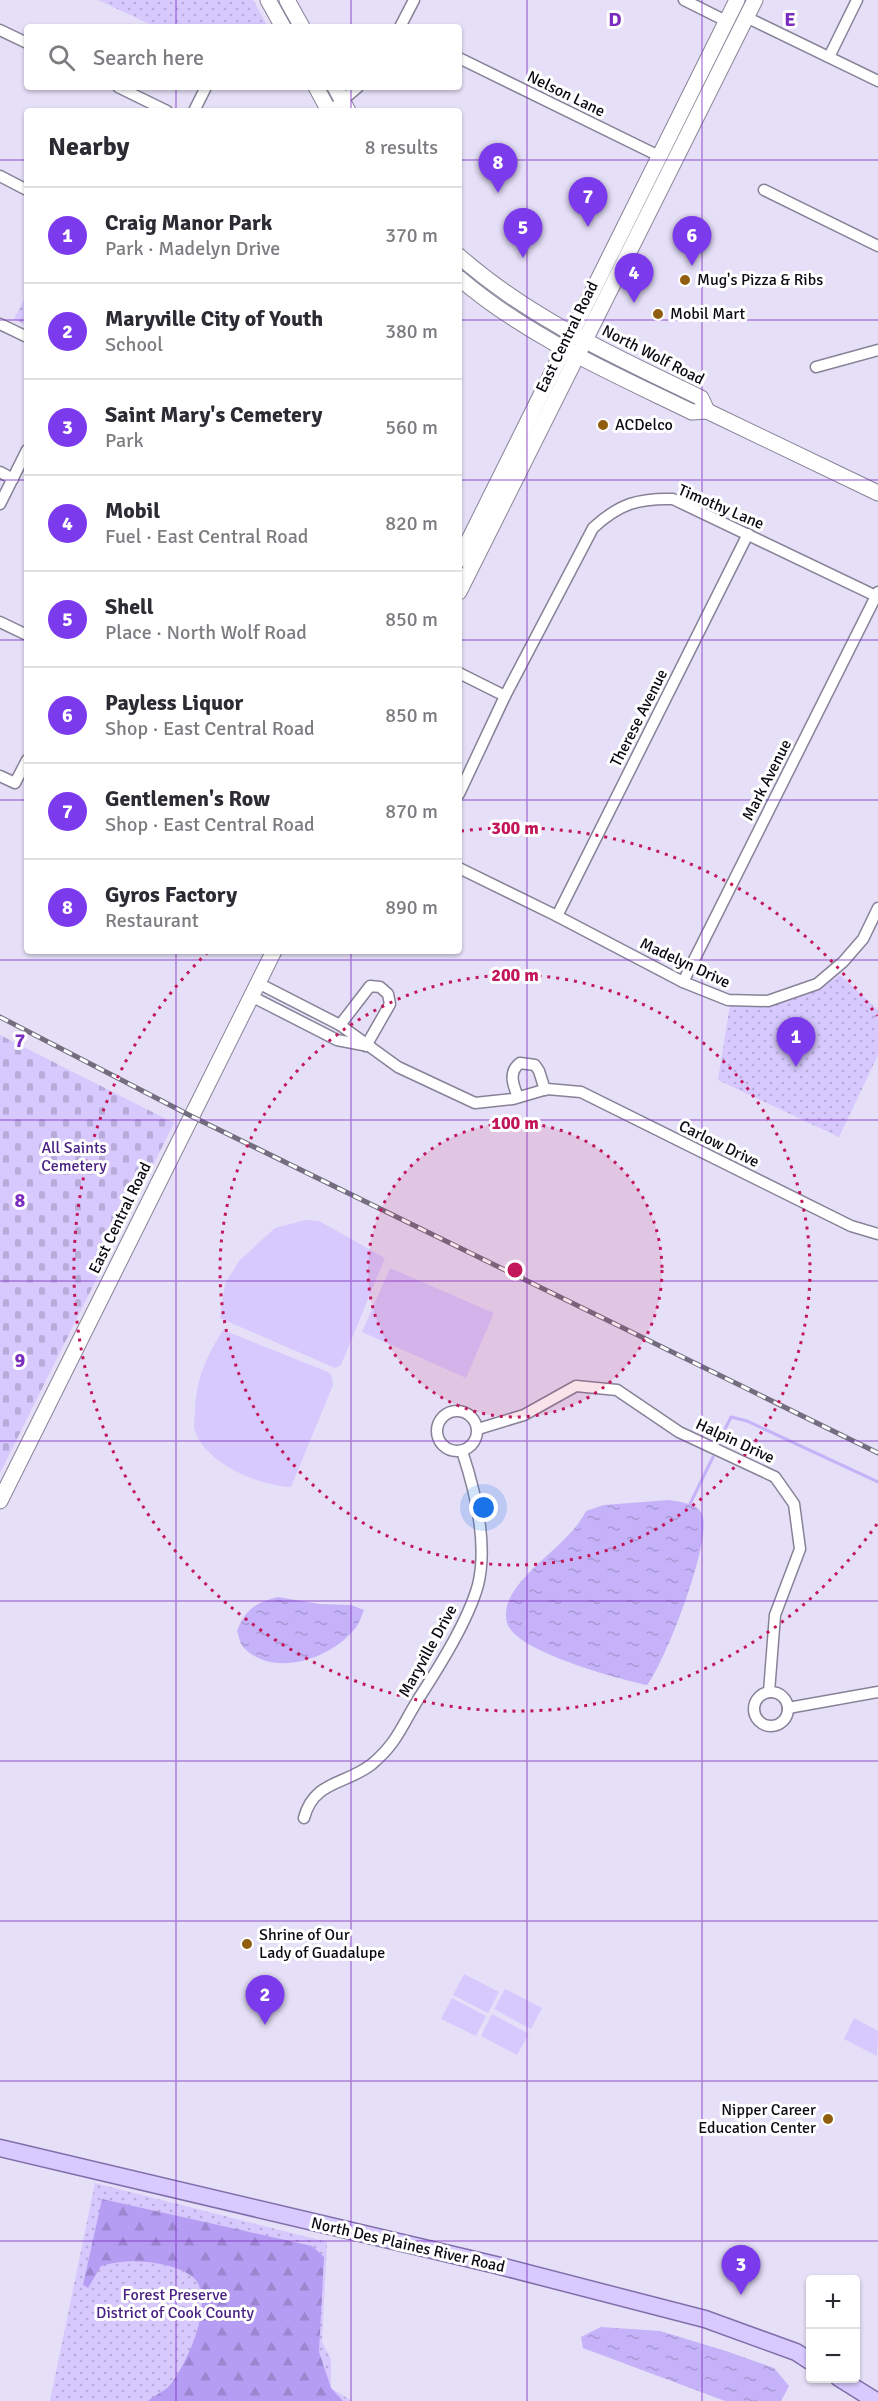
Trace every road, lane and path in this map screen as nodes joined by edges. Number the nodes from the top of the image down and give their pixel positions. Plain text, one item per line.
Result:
1 (268, 0) edge
2 (287, 0) edge
3 (414, 0) edge
4 (684, 0) edge
5 (737, 0) edge
6 (755, 0) edge
7 (857, 0) edge
8 (746, 17) junction
9 (726, 21) junction
10 (281, 24) edge
11 (300, 24) edge
12 (402, 24) edge
13 (0, 30) edge
14 (24, 42) edge
15 (829, 57) junction
16 (462, 59) edge
17 (878, 81) edge
18 (124, 90) edge
19 (204, 90) edge
20 (317, 90) edge
21 (354, 90) edge
22 (342, 100) edge
23 (161, 108) edge
24 (196, 108) edge
25 (326, 108) edge
26 (659, 156) junction
27 (0, 176) edge
28 (24, 188) edge
29 (764, 190) dead end
30 (878, 246) edge
31 (462, 258) edge
32 (462, 280) edge
33 (0, 324) edge
34 (571, 333) junction
35 (24, 336) edge
36 (585, 340) junction
37 (564, 348) junction
38 (878, 350) edge
39 (578, 355) junction
40 (816, 367) dead end
41 (708, 411) junction
42 (24, 456) edge
43 (0, 472) edge
44 (13, 478) junction
45 (878, 493) edge
46 (0, 504) edge
47 (748, 534) junction
48 (462, 554) edge
49 (462, 586) edge
50 (877, 595) edge
51 (0, 622) edge
52 (24, 634) edge
53 (462, 674) edge
54 (505, 696) junction
55 (24, 766) edge
56 (0, 776) edge
57 (462, 788) edge
58 (462, 869) edge
59 (878, 908) edge
60 (557, 916) junction
61 (273, 954) edge
62 (683, 982) junction
63 (255, 990) junction
64 (340, 1025) junction
65 (366, 1046) junction
66 (545, 1090) junction
67 (518, 1098) junction
68 (878, 1234) edge
69 (477, 1429) junction
70 (462, 1451) junction
71 (0, 1501) edge
72 (770, 1692) junction
73 (878, 1692) edge
74 (788, 1708) junction
75 (304, 1818) dead end
76 (0, 2148) edge
77 (806, 2358) edge
78 (846, 2383) edge
79 (876, 2401) edge

1 - 10 main road
2 - 11 main road
3 - 12 street
4 - 9 street
5 - 9 main road, East Central Road
6 - 8 main road, East Central Road
7 - 15 street
8 - 15 street
8 - 36 main road, East Central Road
9 - 26 main road, East Central Road
13 - 14 street
15 - 17 street
16 - 26 street, Nelson Lane
18 - 23 street
19 - 24 street
20 - 25 main road
21 - 22 street
26 - 34 main road, East Central Road
27 - 28 street
29 - 30 street
31 - 34 main road, North Wolf Road
32 - 37 main road, North Wolf Road
33 - 35 street
34 - 36 main road, North Wolf Road
34 - 37 main road, East Central Road
36 - 39 main road, East Central Road
36 - 41 main road, North Wolf Road
37 - 39 main road, North Wolf Road
37 - 48 main road, East Central Road
38 - 40 street
39 - 41 main road, North Wolf Road
39 - 49 main road, East Central Road
41 - 45 main road, North Wolf Road
42 - 44 street
43 - 44 street
44 - 46 street
47 - 50 street, Timothy Lane
47 - 54 street, Timothy Lane
47 - 60 street, Therese Avenue
50 - 62 street, Mark Avenue
51 - 52 street
53 - 54 street
54 - 57 street, Timothy Lane
55 - 56 street
58 - 60 street, Madelyn Drive
59 - 62 street, Madelyn Drive
60 - 62 street, Madelyn Drive
61 - 63 main road, East Central Road
63 - 64 street, Carlow Drive
63 - 65 street, Carlow Drive
63 - 71 main road, East Central Road
64 - 65 street, Carlow Drive
64 - 65 street
65 - 67 street, Carlow Drive
66 - 67 street, Carlow Drive
66 - 67 street
66 - 68 street, Carlow Drive
69 - 70 street
69 - 70 street
69 - 72 street, Halpin Drive
70 - 75 street, Maryville Drive
72 - 74 street
72 - 74 street
73 - 74 street
76 - 77 main road, North Des Plaines River Road
78 - 79 main road

